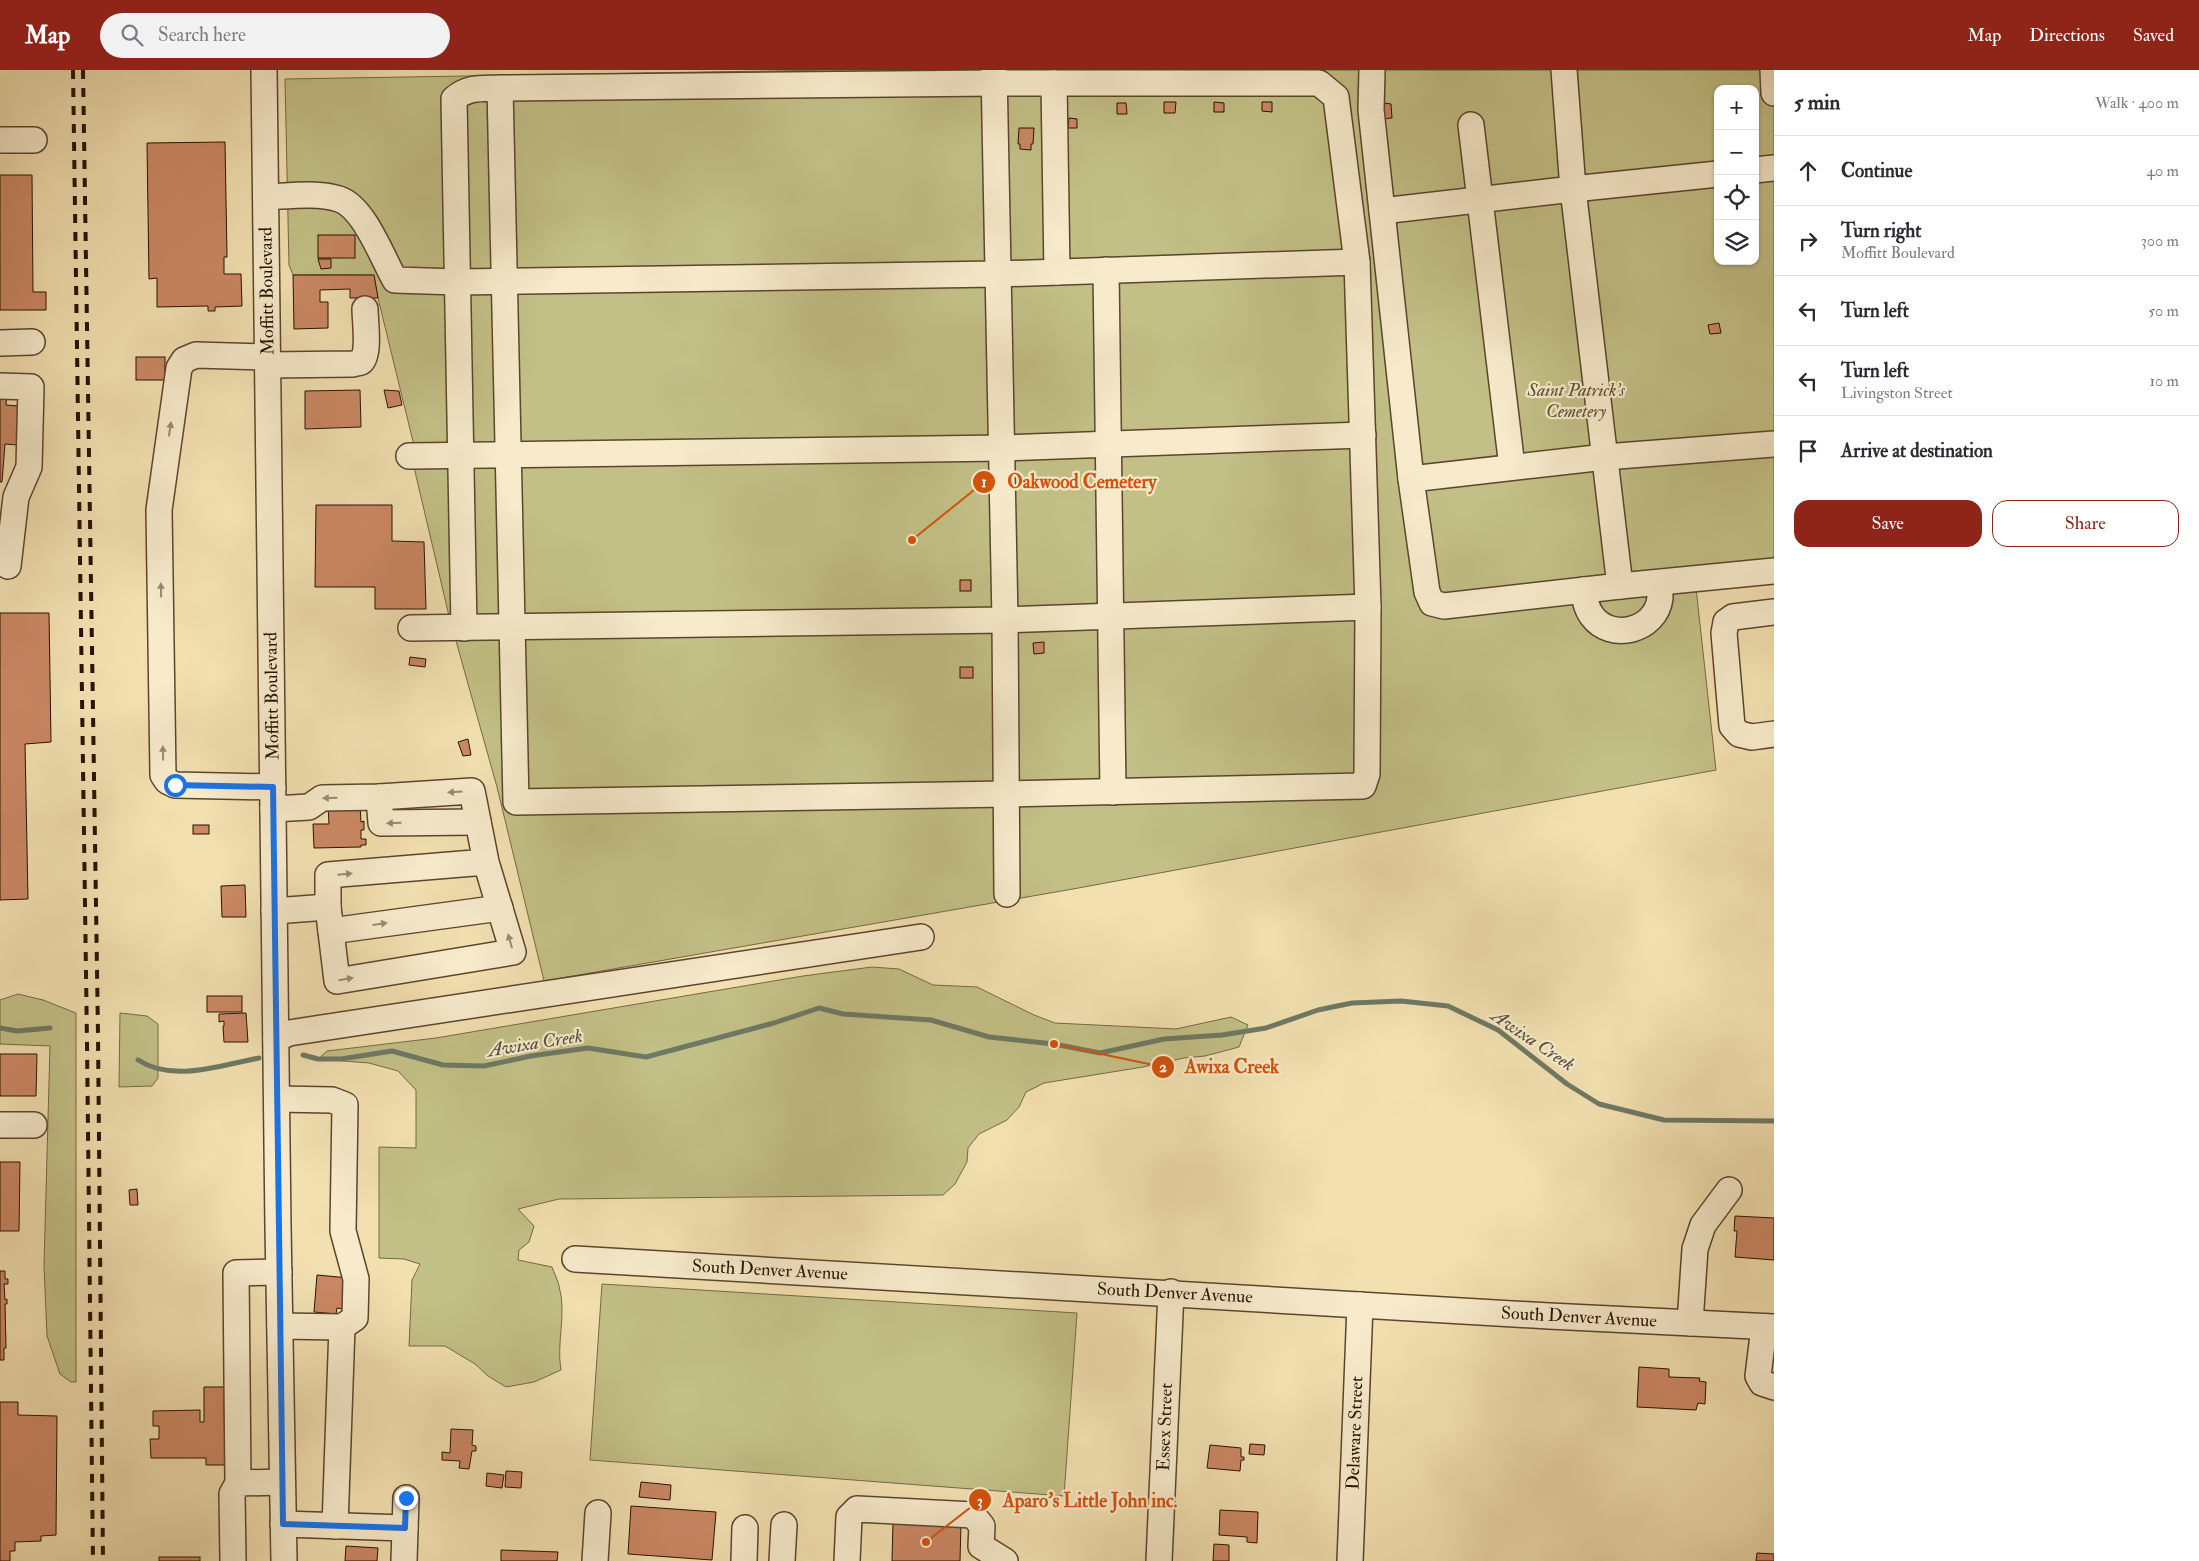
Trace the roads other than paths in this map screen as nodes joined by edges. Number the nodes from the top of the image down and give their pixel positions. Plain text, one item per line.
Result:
1 (264, 70) edge
2 (1372, 70) edge
3 (1564, 70) edge
4 (1772, 70) edge
5 (995, 77) edge
6 (1054, 83) junction
7 (500, 88) junction
8 (1774, 93) edge
9 (1471, 125) dead end
10 (0, 140) edge
11 (34, 140) dead end
12 (1774, 168) edge
13 (1759, 170) edge
14 (1714, 174) edge
15 (1573, 189) junction
16 (266, 197) junction
17 (1480, 200) junction
18 (1382, 211) junction
19 (1357, 262) junction
20 (1106, 270) junction
21 (1057, 272) junction
22 (998, 274) junction
23 (505, 281) junction
24 (458, 282) junction
25 (365, 309) dead end
26 (32, 342) dead end
27 (0, 343) edge
28 (268, 361) junction
29 (0, 386) edge
30 (1363, 435) junction
31 (1108, 444) junction
32 (1774, 444) edge
33 (1002, 448) junction
34 (461, 455) junction
35 (509, 455) junction
36 (409, 456) dead end
37 (1605, 457) junction
38 (1512, 468) junction
39 (1411, 479) junction
40 (8, 566) dead end
41 (1774, 572) edge
42 (1659, 583) junction
43 (1620, 586) junction
44 (1584, 590) junction
45 (1368, 607) junction
46 (1774, 612) edge
47 (1111, 616) junction
48 (1005, 620) junction
49 (511, 627) junction
50 (411, 628) dead end
51 (464, 628) junction
52 (1774, 734) edge
53 (1113, 792) junction
54 (1006, 794) junction
55 (273, 798) junction
56 (486, 862) junction
57 (1007, 894) dead end
58 (500, 908) junction
59 (274, 911) junction
60 (330, 919) junction
61 (921, 936) dead end
62 (276, 1038) junction
63 (277, 1099) junction
64 (34, 1124) dead end
65 (0, 1125) edge
66 (1729, 1190) dead end
67 (575, 1259) dead end
68 (279, 1272) junction
69 (1171, 1292) junction
70 (1360, 1305) junction
71 (1690, 1323) junction
72 (280, 1326) junction
73 (342, 1327) junction
74 (1769, 1327) edge
75 (1774, 1386) edge
76 (282, 1482) junction
77 (238, 1483) junction
78 (406, 1498) dead end
79 (598, 1513) dead end
80 (283, 1524) junction
81 (784, 1524) dead end
82 (335, 1526) junction
83 (405, 1528) junction
84 (745, 1528) dead end
85 (233, 1561) edge
86 (284, 1561) edge
87 (404, 1561) edge
88 (595, 1561) edge
89 (744, 1561) edge
90 (782, 1561) edge
91 (847, 1561) edge
92 (1005, 1561) edge
93 (1160, 1561) edge
94 (1350, 1561) edge

1 - 16 street, Moffitt Boulevard
2 - 18 street
3 - 15 street
4 - 8 street
5 - 6 street
5 - 7 street
5 - 22 street
6 - 19 street
6 - 21 street
7 - 23 street
7 - 24 street
9 - 17 street
10 - 11 street
12 - 13 street
14 - 15 street
15 - 17 street
15 - 37 street
16 - 24 street
16 - 28 street, Moffitt Boulevard
17 - 18 street
17 - 38 street
18 - 39 street
19 - 20 street
19 - 30 street
20 - 21 street
20 - 31 street
21 - 22 street
22 - 23 street
22 - 33 street
23 - 24 street
23 - 35 street
24 - 34 street
25 - 28 street
26 - 27 street
28 - 55 street, Moffitt Boulevard
55 -> 28 street
29 - 40 street
30 - 31 street
30 - 45 street
31 - 33 street
31 - 47 street
32 - 37 street
33 - 35 street
33 - 48 street
34 - 35 street
34 - 36 street
34 - 51 street
35 - 49 street
37 - 38 street
37 - 43 street
38 - 39 street
39 - 44 street
41 - 42 street
42 - 43 street
42 - 44 street
43 - 44 street
45 - 47 street
45 - 53 street
46 - 52 street
47 - 48 street
47 - 53 street
48 - 49 street
48 - 54 street
49 - 51 street
49 - 54 street
50 - 51 street
53 - 54 street
54 - 57 street
56 -> 55 street
55 - 59 street, Moffitt Boulevard
56 - 58 street
60 -> 56 street
60 -> 58 street
60 -> 58 street
59 - 60 street
59 - 62 street, Moffitt Boulevard
61 - 62 street
62 - 63 street, Moffitt Boulevard
63 - 68 street, Moffitt Boulevard
63 - 73 street
64 - 65 street
66 - 71 street
67 - 69 street, South Denver Avenue
68 - 72 street, Moffitt Boulevard
68 - 77 street
69 - 70 street, South Denver Avenue
69 - 93 street, Essex Street
70 - 71 street, South Denver Avenue
70 - 94 street, Delaware Street
71 - 74 street, South Denver Avenue
72 - 73 street
72 - 76 street, Moffitt Boulevard
73 - 82 street
74 - 75 street
76 - 77 street
76 - 80 street, Moffitt Boulevard
77 - 85 street
78 - 83 street
79 - 88 street
80 - 82 street
80 - 86 street, Moffitt Boulevard
81 - 90 street
82 - 83 street
83 - 87 street
84 - 89 street
91 - 92 street

